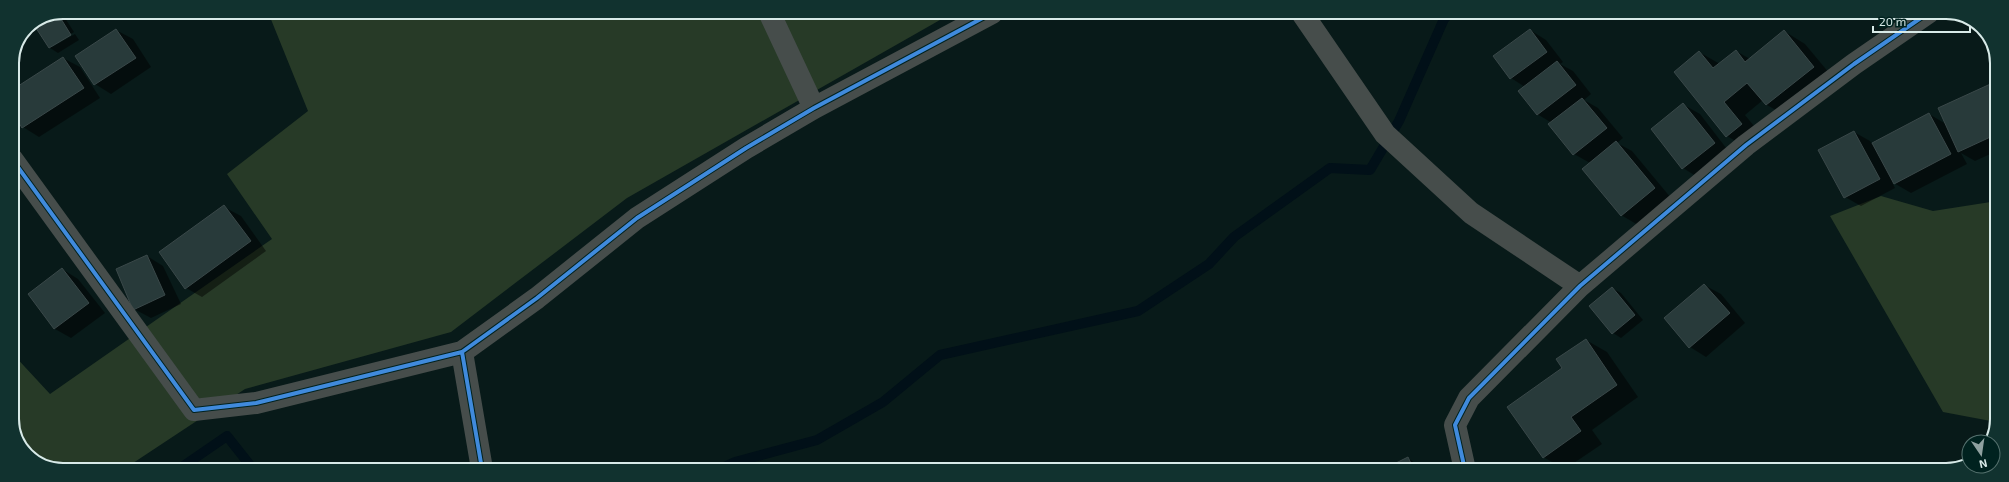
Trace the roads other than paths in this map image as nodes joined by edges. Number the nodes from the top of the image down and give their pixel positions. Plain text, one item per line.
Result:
1 (772, 19) edge
2 (979, 19) edge
3 (1306, 19) edge
4 (1919, 19) edge
5 (814, 108) junction
6 (19, 169) edge
7 (1580, 286) junction
8 (462, 352) junction
9 (481, 463) edge
10 (1463, 463) edge

1 - 5 street
2 - 5 street
3 - 7 street
4 - 7 street
5 - 8 street
6 - 8 street
7 - 10 street
8 - 9 street

